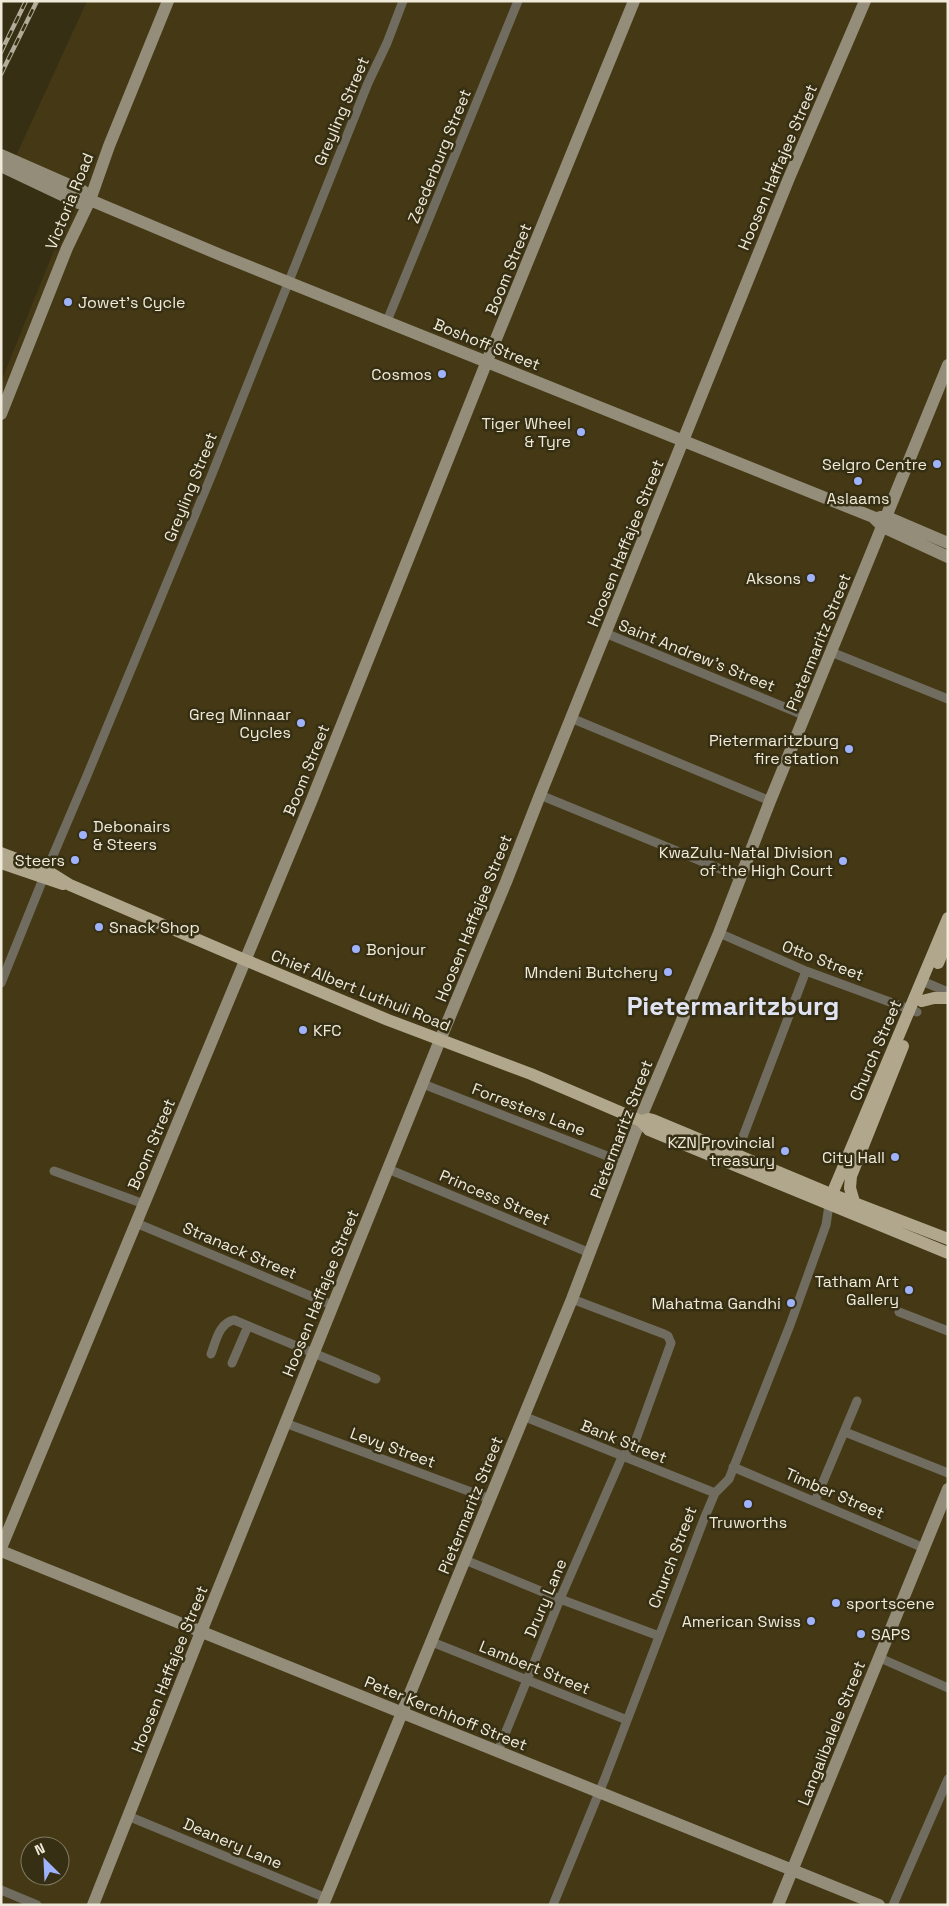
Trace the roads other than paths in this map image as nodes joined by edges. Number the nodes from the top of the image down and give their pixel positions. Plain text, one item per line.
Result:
1 (168, 1) edge
2 (404, 1) edge
3 (518, 1) edge
4 (634, 1) edge
5 (865, 1) edge
6 (1, 155) edge
7 (1, 166) edge
8 (24, 172) junction
9 (84, 198) junction
10 (288, 280) junction
11 (387, 321) junction
12 (487, 361) junction
13 (948, 365) edge
14 (1, 414) edge
15 (684, 440) junction
16 (885, 522) junction
17 (948, 544) edge
18 (948, 558) edge
19 (605, 633) junction
20 (832, 652) junction
21 (943, 697) edge
22 (806, 716) junction
23 (571, 718) junction
24 (540, 795) junction
25 (770, 801) junction
26 (1, 853) edge
27 (1, 863) edge
28 (44, 874) junction
29 (740, 877) junction
30 (948, 918) edge
31 (719, 933) junction
32 (948, 940) edge
33 (245, 960) junction
34 (806, 971) junction
35 (926, 982) junction
36 (1, 983) edge
37 (948, 992) edge
38 (948, 998) edge
39 (916, 1007) junction
40 (440, 1040) junction
41 (423, 1084) junction
42 (641, 1121) junction
43 (736, 1155) junction
44 (625, 1163) junction
45 (388, 1169) junction
46 (54, 1170) dead end
47 (854, 1202) junction
48 (834, 1203) junction
49 (144, 1204) junction
50 (136, 1223) junction
51 (948, 1239) edge
52 (590, 1253) junction
53 (948, 1253) edge
54 (572, 1299) junction
55 (332, 1305) junction
56 (899, 1312) dead end
57 (248, 1326) junction
58 (948, 1331) edge
59 (211, 1354) dead end
60 (313, 1354) junction
61 (232, 1363) dead end
62 (376, 1379) dead end
63 (857, 1401) dead end
64 (523, 1416) junction
65 (285, 1423) junction
66 (845, 1432) junction
67 (622, 1457) junction
68 (733, 1467) junction
69 (948, 1473) edge
70 (948, 1489) edge
71 (715, 1493) junction
72 (490, 1499) junction
73 (815, 1501) junction
74 (924, 1548) junction
75 (1, 1549) edge
76 (465, 1560) junction
77 (560, 1599) junction
78 (201, 1632) junction
79 (659, 1636) junction
80 (432, 1642) junction
81 (880, 1658) junction
82 (527, 1680) junction
83 (948, 1688) edge
84 (402, 1713) junction
85 (627, 1720) junction
86 (498, 1751) junction
87 (948, 1779) edge
88 (600, 1792) junction
89 (128, 1816) junction
90 (792, 1870) junction
91 (1, 1890) edge
92 (324, 1901) edge
93 (37, 1905) edge
94 (93, 1905) edge
95 (553, 1905) edge
96 (778, 1905) edge
97 (879, 1905) edge
98 (893, 1905) edge

1 - 9 street, Victoria Road
2 - 10 street, Greyling Street
3 - 11 street, Zeederburg Street
4 - 12 street, Boom Street
5 - 15 street, Hoosen Haffajee Street
6 - 8 street
7 - 8 street
8 - 9 street, Boshoff Street
9 - 10 street, Boshoff Street
9 - 14 street, Victoria Road
10 - 11 street, Boshoff Street
10 - 28 street, Greyling Street
11 - 12 street, Boshoff Street
12 - 15 street, Boshoff Street
12 - 33 street, Boom Street
13 - 16 street, Pietermaritz Street
15 - 16 street, Boshoff Street
15 - 19 street, Hoosen Haffajee Street
16 - 17 street, Boshoff Street
16 - 18 street, Boshoff Street
16 - 20 street, Pietermaritz Street
19 - 22 street, Saint Andrew's Street
19 - 23 street, Hoosen Haffajee Street
20 - 21 street
20 - 22 street, Pietermaritz Street
22 - 25 street, Pietermaritz Street
23 - 24 street, Hoosen Haffajee Street
23 - 25 street
24 - 29 street
24 - 40 street, Hoosen Haffajee Street
25 - 29 street, Pietermaritz Street
26 - 28 main road, Chief Albert Luthuli Road
27 - 28 main road, Chief Albert Luthuli Road
28 - 33 main road, Chief Albert Luthuli Road
28 - 36 street, Greyling Street
29 - 31 street, Pietermaritz Street
30 - 35 main road, Church Street
31 - 34 street, Otto Street
31 - 42 street, Pietermaritz Street
32 - 35 main road, Church Street
33 - 40 main road, Chief Albert Luthuli Road
33 - 49 street, Boom Street
34 - 39 street, Otto Street
34 - 43 street
35 - 37 street
35 - 39 main road, Church Street
38 - 39 main road
39 - 47 main road, Church Street
39 - 48 main road, Church Street
40 - 41 street, Hoosen Haffajee Street
40 - 42 main road, Chief Albert Luthuli Road
41 - 44 street, Forresters Lane
41 - 45 street, Hoosen Haffajee Street
42 - 43 main road, Chief Albert Luthuli Road
42 - 44 street, Pietermaritz Street
42 - 48 main road, Chief Albert Luthuli Road
43 - 48 main road, Chief Albert Luthuli Road
44 - 52 street, Pietermaritz Street
45 - 52 street, Princess Street
45 - 55 street, Hoosen Haffajee Street
46 - 49 street
47 - 48 main road, Chief Albert Luthuli Road
47 - 51 main road, Chief Albert Luthuli Road
48 - 53 main road, Chief Albert Luthuli Road
48 - 68 street, Church Street
49 - 50 street, Boom Street
50 - 55 street, Stranack Street
50 - 75 street, Boom Street
52 - 54 street, Pietermaritz Street
54 - 64 street, Pietermaritz Street
54 - 67 street, Drury Lane
55 - 60 street, Hoosen Haffajee Street
56 - 58 street
57 - 59 street
57 - 60 street
57 - 61 street
60 - 62 street
60 - 65 street, Hoosen Haffajee Street
63 - 66 street
64 - 67 street, Bank Street
64 - 72 street, Pietermaritz Street
65 - 72 street, Levy Street
65 - 78 street, Hoosen Haffajee Street
66 - 69 street
66 - 73 street
67 - 71 street, Bank Street
67 - 77 street, Drury Lane
68 - 71 street, Church Street
68 - 73 street, Timber Street
70 - 74 street, Langalibalele Street
71 - 79 street, Church Street
72 - 76 street, Pietermaritz Street
73 - 74 street, Timber Street
74 - 81 street, Langalibalele Street
75 - 78 street, Peter Kerchhoff Street
76 - 77 street
76 - 80 street, Pietermaritz Street
77 - 79 street
77 - 82 street, Drury Lane
78 - 84 street, Peter Kerchhoff Street
78 - 89 street, Hoosen Haffajee Street
79 - 85 street, Church Street
80 - 82 street, Lambert Street
80 - 84 street, Pietermaritz Street
81 - 83 street
81 - 90 street, Langalibalele Street
82 - 85 street, Lambert Street
82 - 86 street, Drury Lane
84 - 86 street, Peter Kerchhoff Street
84 - 92 street, Pietermaritz Street
85 - 88 street, Church Street
86 - 88 street, Peter Kerchhoff Street
87 - 98 street
88 - 90 street, Peter Kerchhoff Street
88 - 95 street, Church Street
89 - 92 street, Deanery Lane
89 - 94 street, Hoosen Haffajee Street
90 - 96 street, Langalibalele Street
90 - 97 street, Peter Kerchhoff Street
91 - 93 street

